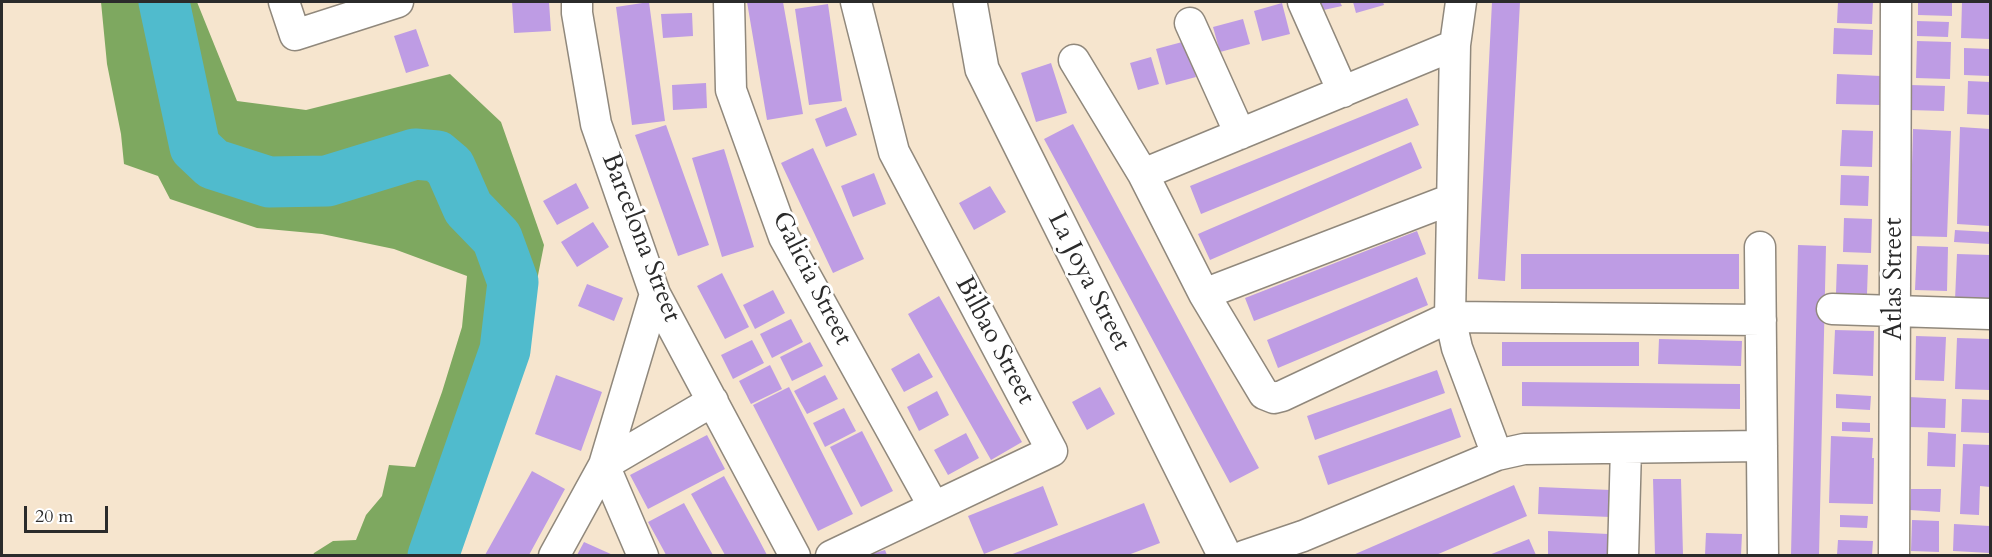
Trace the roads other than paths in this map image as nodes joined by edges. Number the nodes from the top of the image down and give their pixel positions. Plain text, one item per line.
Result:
1 (284, 2) edge
2 (398, 2) edge
3 (577, 2) edge
4 (729, 2) edge
5 (856, 2) edge
6 (970, 2) edge
7 (1304, 2) edge
8 (1461, 2) edge
9 (1896, 2) edge
10 (1190, 23) dead end
11 (1455, 45) junction
12 (1074, 60) dead end
13 (1342, 92) junction
14 (1240, 134) junction
15 (1143, 174) junction
16 (1452, 199) junction
17 (1760, 247) dead end
18 (655, 294) junction
19 (1203, 294) junction
20 (1832, 309) dead end
21 (1896, 311) junction
22 (1990, 314) edge
23 (1450, 317) junction
24 (1761, 320) junction
25 (713, 401) junction
26 (1762, 446) junction
27 (1626, 448) junction
28 (1497, 455) junction
29 (604, 465) junction
30 (934, 507) junction
31 (554, 555) edge
32 (643, 555) edge
33 (795, 555) edge
34 (831, 555) edge
35 (1224, 555) edge
36 (1244, 555) edge
37 (1623, 555) edge
38 (1763, 555) edge
39 (1894, 555) edge

1 - 2 street
3 - 18 street, Barcelona Street
4 - 30 street, Galicia Street
5 - 30 street, Bilbao Street
6 - 35 street, La Joya Street
7 - 13 street
8 - 11 street
9 - 21 street, Atlas Street
10 - 14 street
11 - 13 street
11 - 16 street
12 - 15 street
13 - 14 street
14 - 15 street
15 - 19 street
16 - 19 street
16 - 23 street
17 - 24 street
18 - 25 street, Barcelona Street
18 - 29 street
19 - 23 street
20 - 21 street
21 - 22 street
21 - 39 street, Atlas Street
23 - 24 street
23 - 28 street
24 - 26 street
25 - 29 street
25 - 33 street, Barcelona Street
26 - 27 street
26 - 38 street
27 - 28 street
27 - 37 street
28 - 36 street
29 - 31 street
29 - 32 street
30 - 34 street, Bilbao Street

